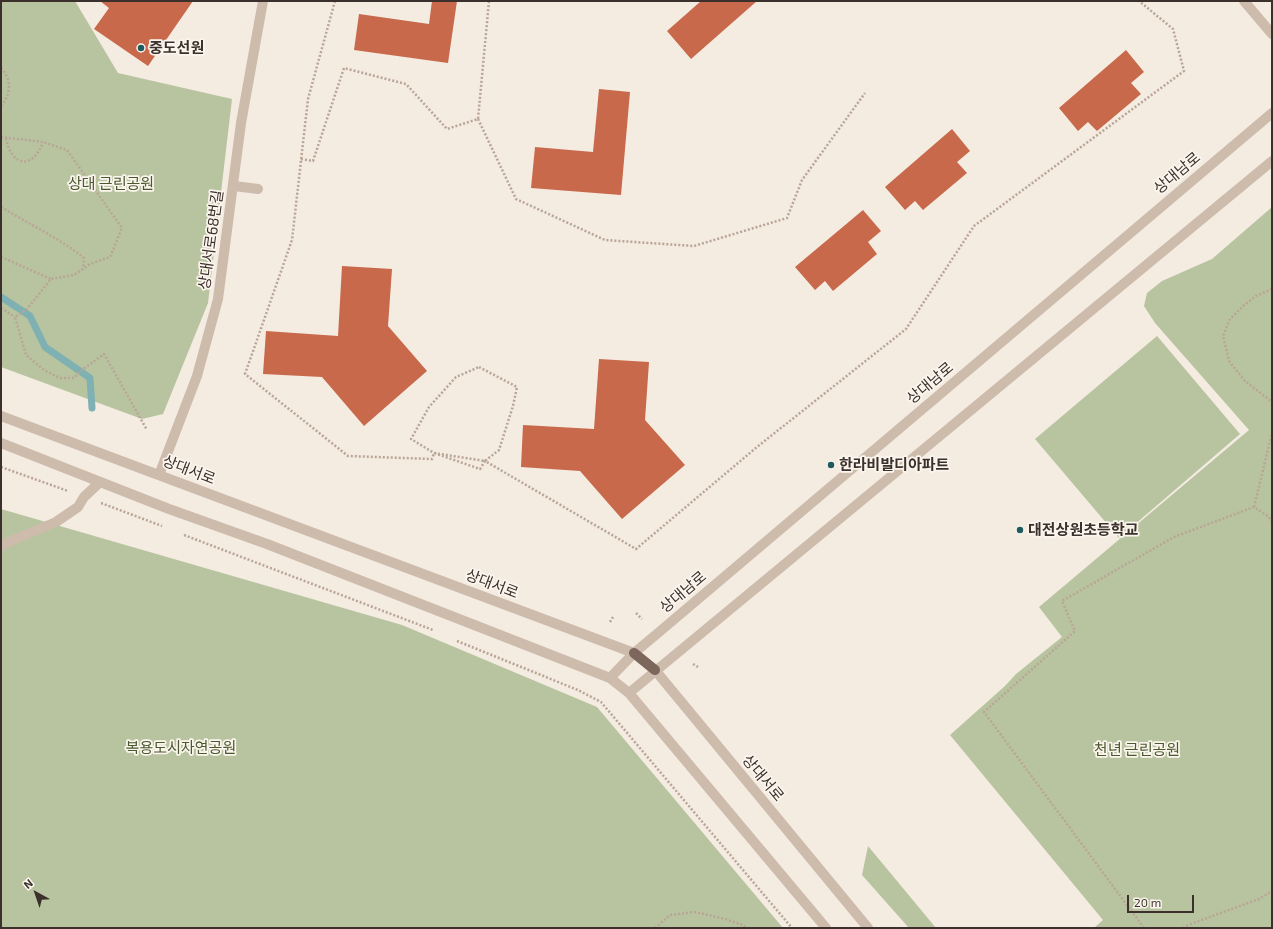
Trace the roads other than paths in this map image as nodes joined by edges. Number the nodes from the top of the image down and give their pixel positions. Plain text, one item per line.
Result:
1 (263, 1) edge
2 (1244, 1) edge
3 (1272, 34) edge
4 (1272, 113) edge
5 (1272, 161) edge
6 (234, 186) junction
7 (258, 189) dead end
8 (1, 416) edge
9 (1, 443) edge
10 (159, 475) junction
11 (100, 482) junction
12 (1, 546) edge
13 (634, 653) junction
14 (655, 670) junction
15 (610, 678) junction
16 (629, 693) junction
17 (826, 928) edge
18 (868, 928) edge

1 - 6 street, 상대서로68번길
2 - 3 street
4 - 13 street, 상대남로
5 - 14 street
6 - 7 street
6 - 10 street, 상대서로68번길
8 - 10 street, 상대서로
9 - 11 street
10 - 13 street, 상대서로
11 - 12 street
11 - 15 street
13 - 14 main road, 상대서로
13 - 15 street, 상대남로
14 - 16 street
14 - 18 street, 상대서로
15 - 16 street
16 - 17 street

